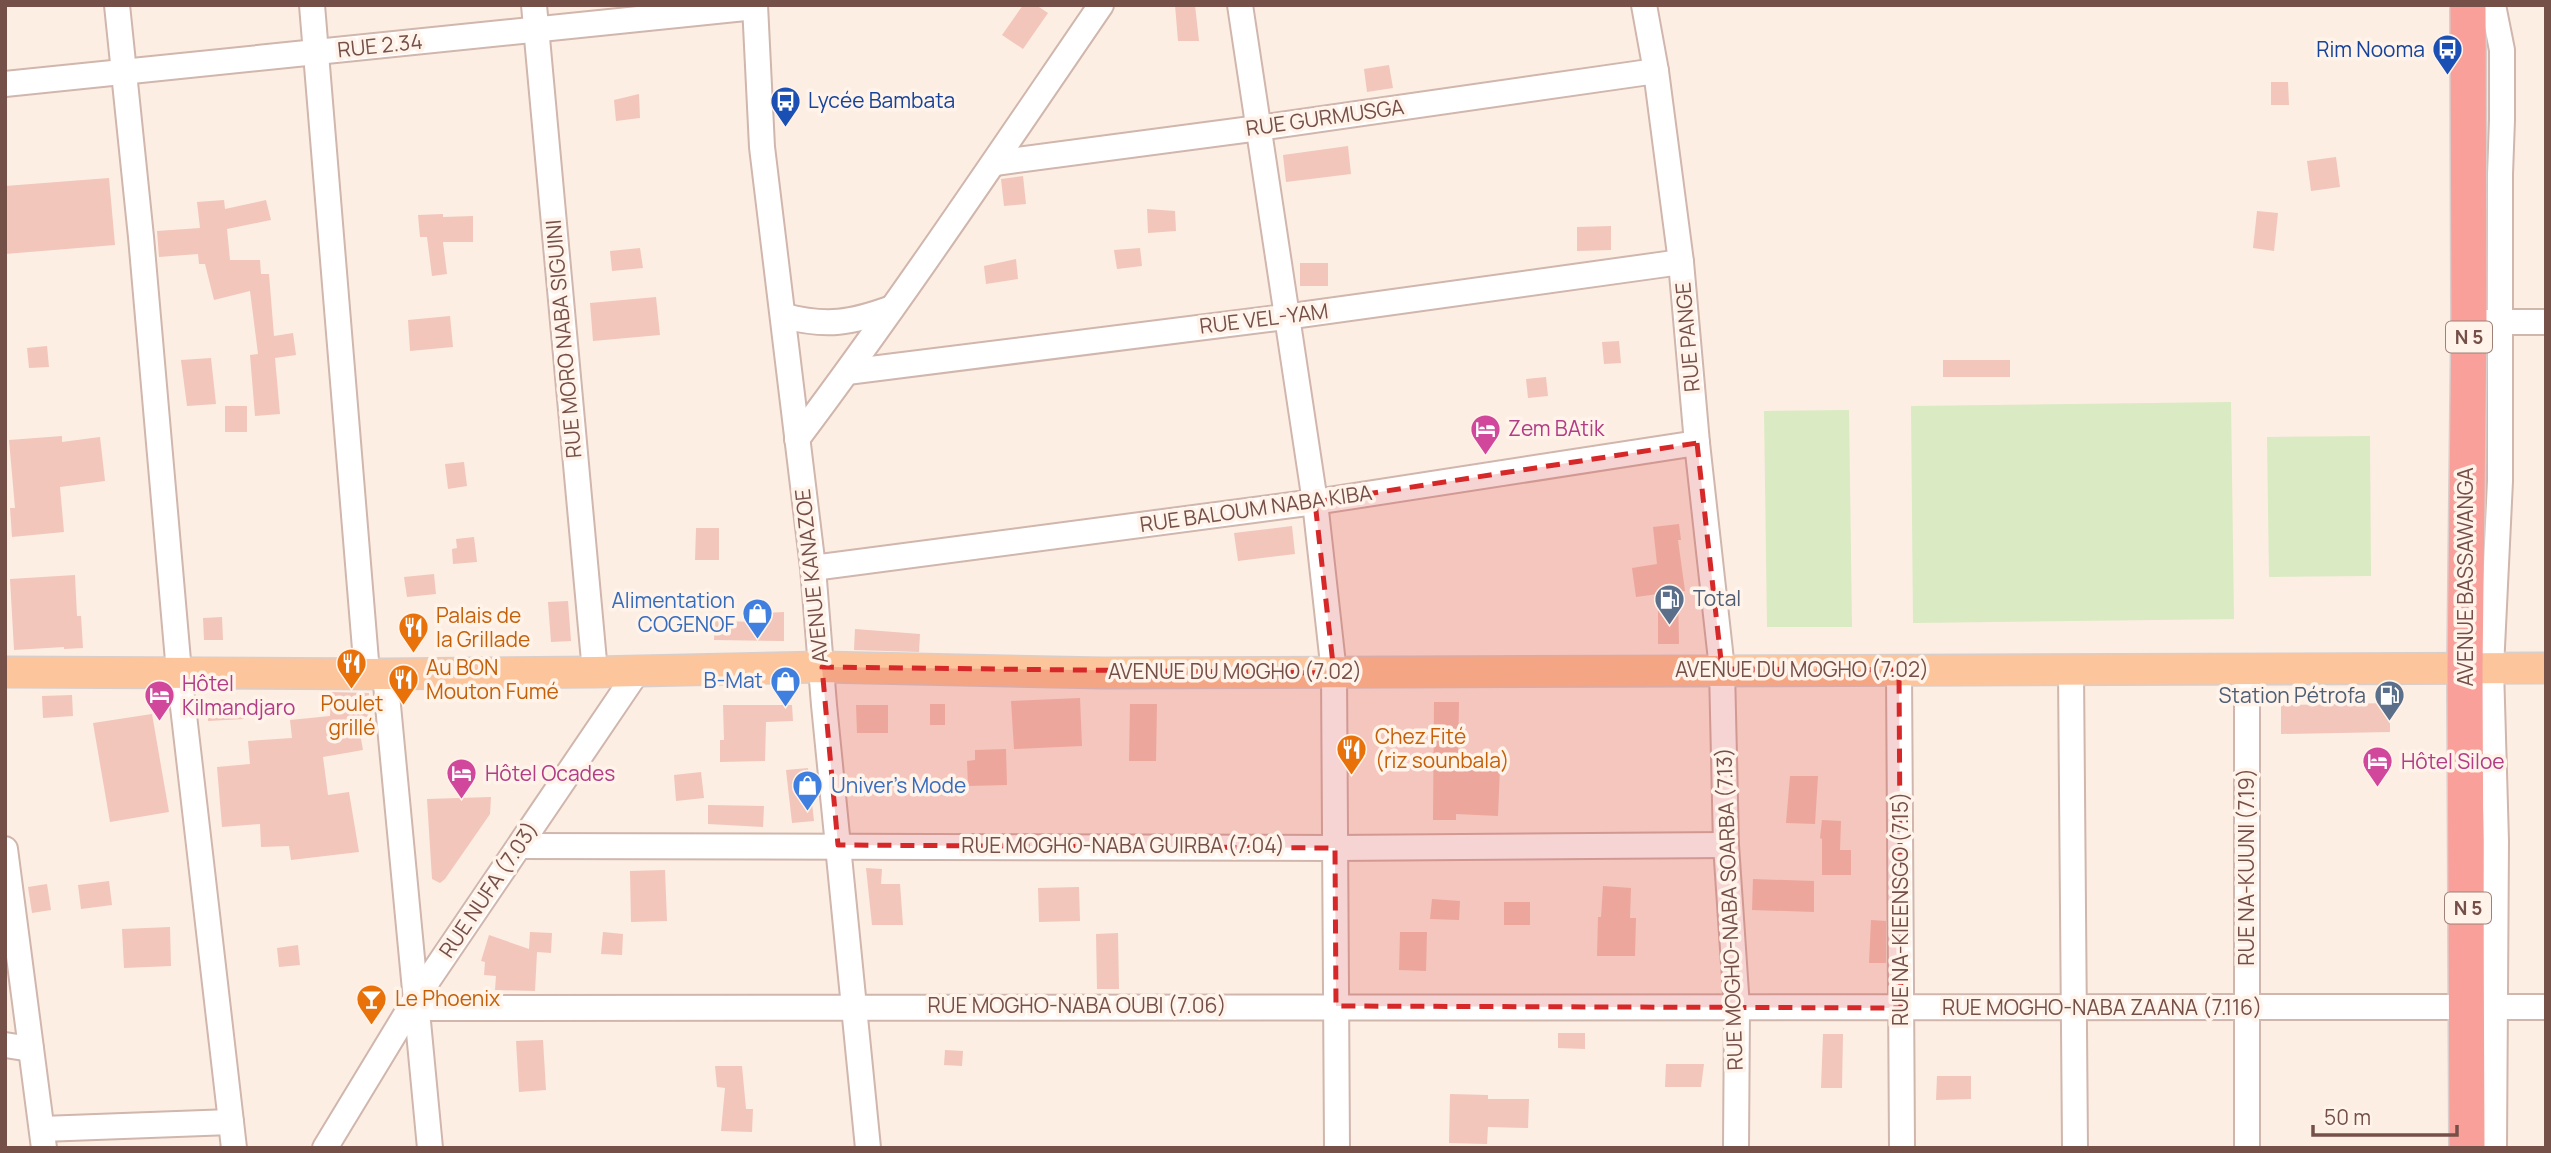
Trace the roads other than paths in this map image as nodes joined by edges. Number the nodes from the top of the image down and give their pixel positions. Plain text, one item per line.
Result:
1 (117, 5) edge
2 (312, 5) edge
3 (1101, 5) edge
4 (1240, 5) edge
5 (1644, 5) edge
6 (2468, 5) edge
7 (2493, 5) edge
8 (755, 6) edge
9 (535, 17) edge
10 (316, 53) junction
11 (1656, 71) junction
12 (122, 74) junction
13 (5, 84) edge
14 (1259, 128) junction
15 (995, 163) junction
16 (1681, 262) junction
17 (892, 308) junction
18 (784, 316) junction
19 (1285, 317) junction
20 (2484, 322) junction
21 (2546, 322) edge
22 (847, 372) junction
23 (797, 439) junction
24 (1697, 443) junction
25 (1315, 502) junction
26 (813, 568) junction
27 (822, 667) junction
28 (2546, 668) edge
29 (1722, 669) junction
30 (2478, 669) junction
31 (1899, 670) junction
32 (2247, 670) junction
33 (2071, 671) junction
34 (5, 672) edge
35 (179, 672) junction
36 (637, 672) junction
37 (376, 673) junction
38 (595, 673) junction
39 (1334, 673) junction
40 (838, 845) junction
41 (1726, 845) junction
42 (520, 846) junction
43 (1335, 848) junction
44 (5, 849) edge
45 (417, 1003) junction
46 (854, 1006) junction
47 (1336, 1006) junction
48 (2481, 1006) junction
49 (2546, 1007) edge
50 (1737, 1008) junction
51 (1901, 1008) junction
52 (2074, 1008) junction
53 (2247, 1008) junction
54 (5, 1045) edge
55 (31, 1049) junction
56 (231, 1122) junction
57 (43, 1139) edge
58 (234, 1148) edge
59 (325, 1148) edge
60 (430, 1148) edge
61 (868, 1148) edge
62 (1337, 1148) edge
63 (1736, 1148) edge
64 (1902, 1148) edge
65 (2075, 1148) edge
66 (2247, 1148) edge
67 (2467, 1148) edge
68 (2494, 1148) edge

1 - 12 street
2 - 10 street
3 - 15 street
4 - 14 street
5 - 11 street, RUE PANGE
6 - 20 highway, AVENUE BASSAWANGA / N 5
7 - 20 street
8 - 9 street, RUE 2.34
8 - 18 street, AVENUE KANAZOE
9 - 10 street, RUE 2.34
9 - 38 street, RUE MORO NABA SIGUINI
10 - 12 street, RUE 2.34
10 - 37 street
11 - 14 street, RUE GURMUSGA
11 - 16 street, RUE PANGE
12 - 13 street, RUE 2.34
12 - 35 street
14 - 15 street, RUE GURMUSGA
14 - 19 street
15 - 17 street
16 - 19 street, RUE VEL-YAM
16 - 24 street, RUE PANGE
17 - 18 street
17 - 22 street
18 - 23 street, AVENUE KANAZOE
19 - 22 street, RUE VEL-YAM
19 - 25 street
20 - 21 street
20 - 30 highway, AVENUE BASSAWANGA / N 5
22 - 23 street
23 - 26 street, AVENUE KANAZOE
24 - 25 street, RUE BALOUM NABA KIBA
24 - 29 street, RUE PANGE
25 - 26 street, RUE BALOUM NABA KIBA
25 - 39 street
26 - 27 street, AVENUE KANAZOE
27 - 36 main road, AVENUE DU MOGHO (7.02)
27 - 39 main road, AVENUE DU MOGHO (7.02)
27 - 40 street, AVENUE KANAZOE
28 - 30 main road, AVENUE DU MOGHO (7.02)
29 - 31 main road, AVENUE DU MOGHO (7.02)
29 - 39 main road, AVENUE DU MOGHO (7.02)
29 - 41 street, RUE MOGHO-NABA SOARBA (7.13)
30 - 32 main road, AVENUE DU MOGHO (7.02)
30 - 48 highway, AVENUE BASSAWANGA / N 5
31 - 33 main road, AVENUE DU MOGHO (7.02)
31 - 51 street, RUE NA-KIEENSGO (7.15)
32 - 33 main road, AVENUE DU MOGHO (7.02)
32 - 53 street, RUE NA-KUUNI (7.19)
33 - 52 street
34 - 35 main road, AVENUE DU MOGHO (7.02)
35 - 37 main road, AVENUE DU MOGHO (7.02)
35 - 56 street
36 - 38 main road, AVENUE DU MOGHO (7.02)
36 - 42 street, RUE NUFA (7.03)
37 - 38 main road, AVENUE DU MOGHO (7.02)
37 - 45 street
39 - 43 street
40 - 42 street, RUE MOGHO-NABA GUIRBA (7.04)
40 - 43 street, RUE MOGHO-NABA GUIRBA (7.04)
40 - 46 street, AVENUE KANAZOE
41 - 43 street, RUE MOGHO-NABA GUIRBA (7.04)
41 - 50 street, RUE MOGHO-NABA SOARBA (7.13)
42 - 45 street, RUE NUFA (7.03)
43 - 47 street
44 - 55 street
45 - 46 street, RUE MOGHO-NABA OUBI (7.06)
45 - 59 street, RUE NUFA (7.03)
45 - 60 street
46 - 47 street, RUE MOGHO-NABA OUBI (7.06)
46 - 61 street, AVENUE KANAZOE
47 - 50 street, RUE MOGHO-NABA OUBI (7.06)
47 - 62 street
48 - 49 street, RUE MOGHO-NABA ZAANA (7.116)
48 - 53 street, RUE MOGHO-NABA ZAANA (7.116)
48 - 67 highway, AVENUE BASSAWANGA / N 5
48 - 68 street
50 - 51 street, RUE MOGHO-NABA ZAANA (7.116)
50 - 63 street, RUE MOGHO-NABA SOARBA (7.13)
51 - 52 street, RUE MOGHO-NABA ZAANA (7.116)
51 - 64 street, RUE NA-KIEENSGO (7.15)
52 - 53 street, RUE MOGHO-NABA ZAANA (7.116)
52 - 65 street
53 - 66 street, RUE NA-KUUNI (7.19)
54 - 55 street
55 - 57 street
56 - 57 street
56 - 58 street

